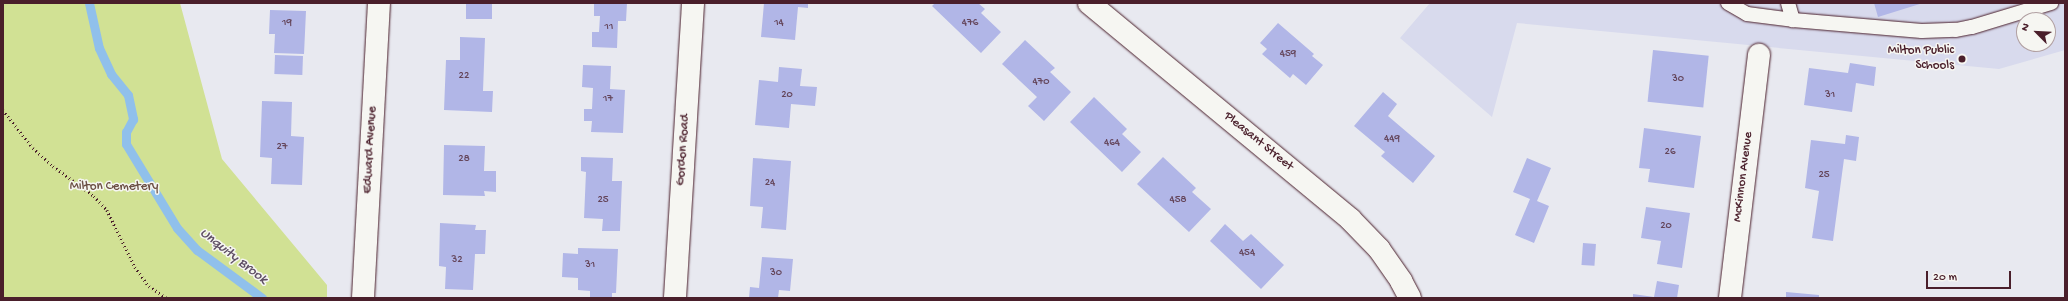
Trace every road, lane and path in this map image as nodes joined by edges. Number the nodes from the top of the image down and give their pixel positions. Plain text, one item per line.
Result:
1 (379, 3) edge
2 (693, 3) edge
3 (1089, 3) edge
4 (1728, 3) edge
5 (1788, 3) edge
6 (2051, 3) edge
7 (1793, 20) junction
8 (1759, 55) dead end
9 (3, 110) edge
10 (167, 298) edge
11 (363, 298) edge
12 (675, 298) edge
13 (1410, 298) edge
14 (1730, 298) edge

1 - 11 street, Edward Avenue
2 - 12 street, Gordon Road
3 - 13 street, Pleasant Street
4 - 7 lane
5 - 7 lane
6 - 7 lane
8 - 14 street, McKinnon Avenue
9 - 10 path

